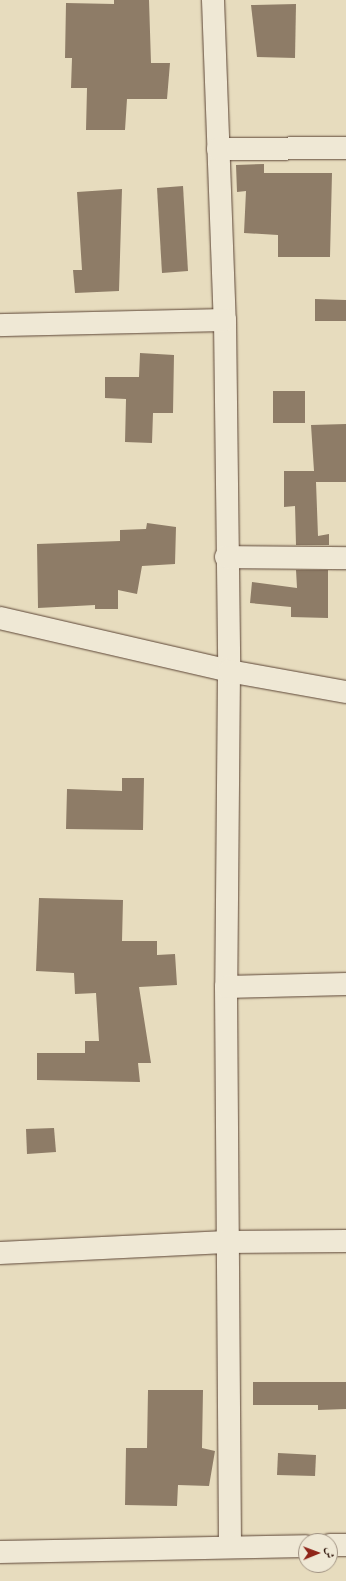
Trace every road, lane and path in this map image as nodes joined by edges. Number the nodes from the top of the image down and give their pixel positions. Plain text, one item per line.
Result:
1 (213, 0) edge
2 (346, 148) edge
3 (218, 149) junction
4 (225, 320) junction
5 (0, 325) edge
6 (226, 557) junction
7 (346, 558) edge
8 (0, 618) edge
9 (229, 671) junction
10 (346, 692) edge
11 (346, 984) edge
12 (226, 987) junction
13 (346, 1240) edge
14 (226, 1242) junction
15 (0, 1253) edge
16 (298, 1546) edge
17 (230, 1547) junction
18 (0, 1552) edge

1 - 3 street
2 - 3 street
3 - 4 street
4 - 5 street
4 - 6 street
6 - 7 street
6 - 9 street
8 - 9 street
9 - 10 street
9 - 12 street
11 - 12 street
12 - 14 street
13 - 14 street
14 - 15 street
14 - 17 street
16 - 17 street
17 - 18 street

